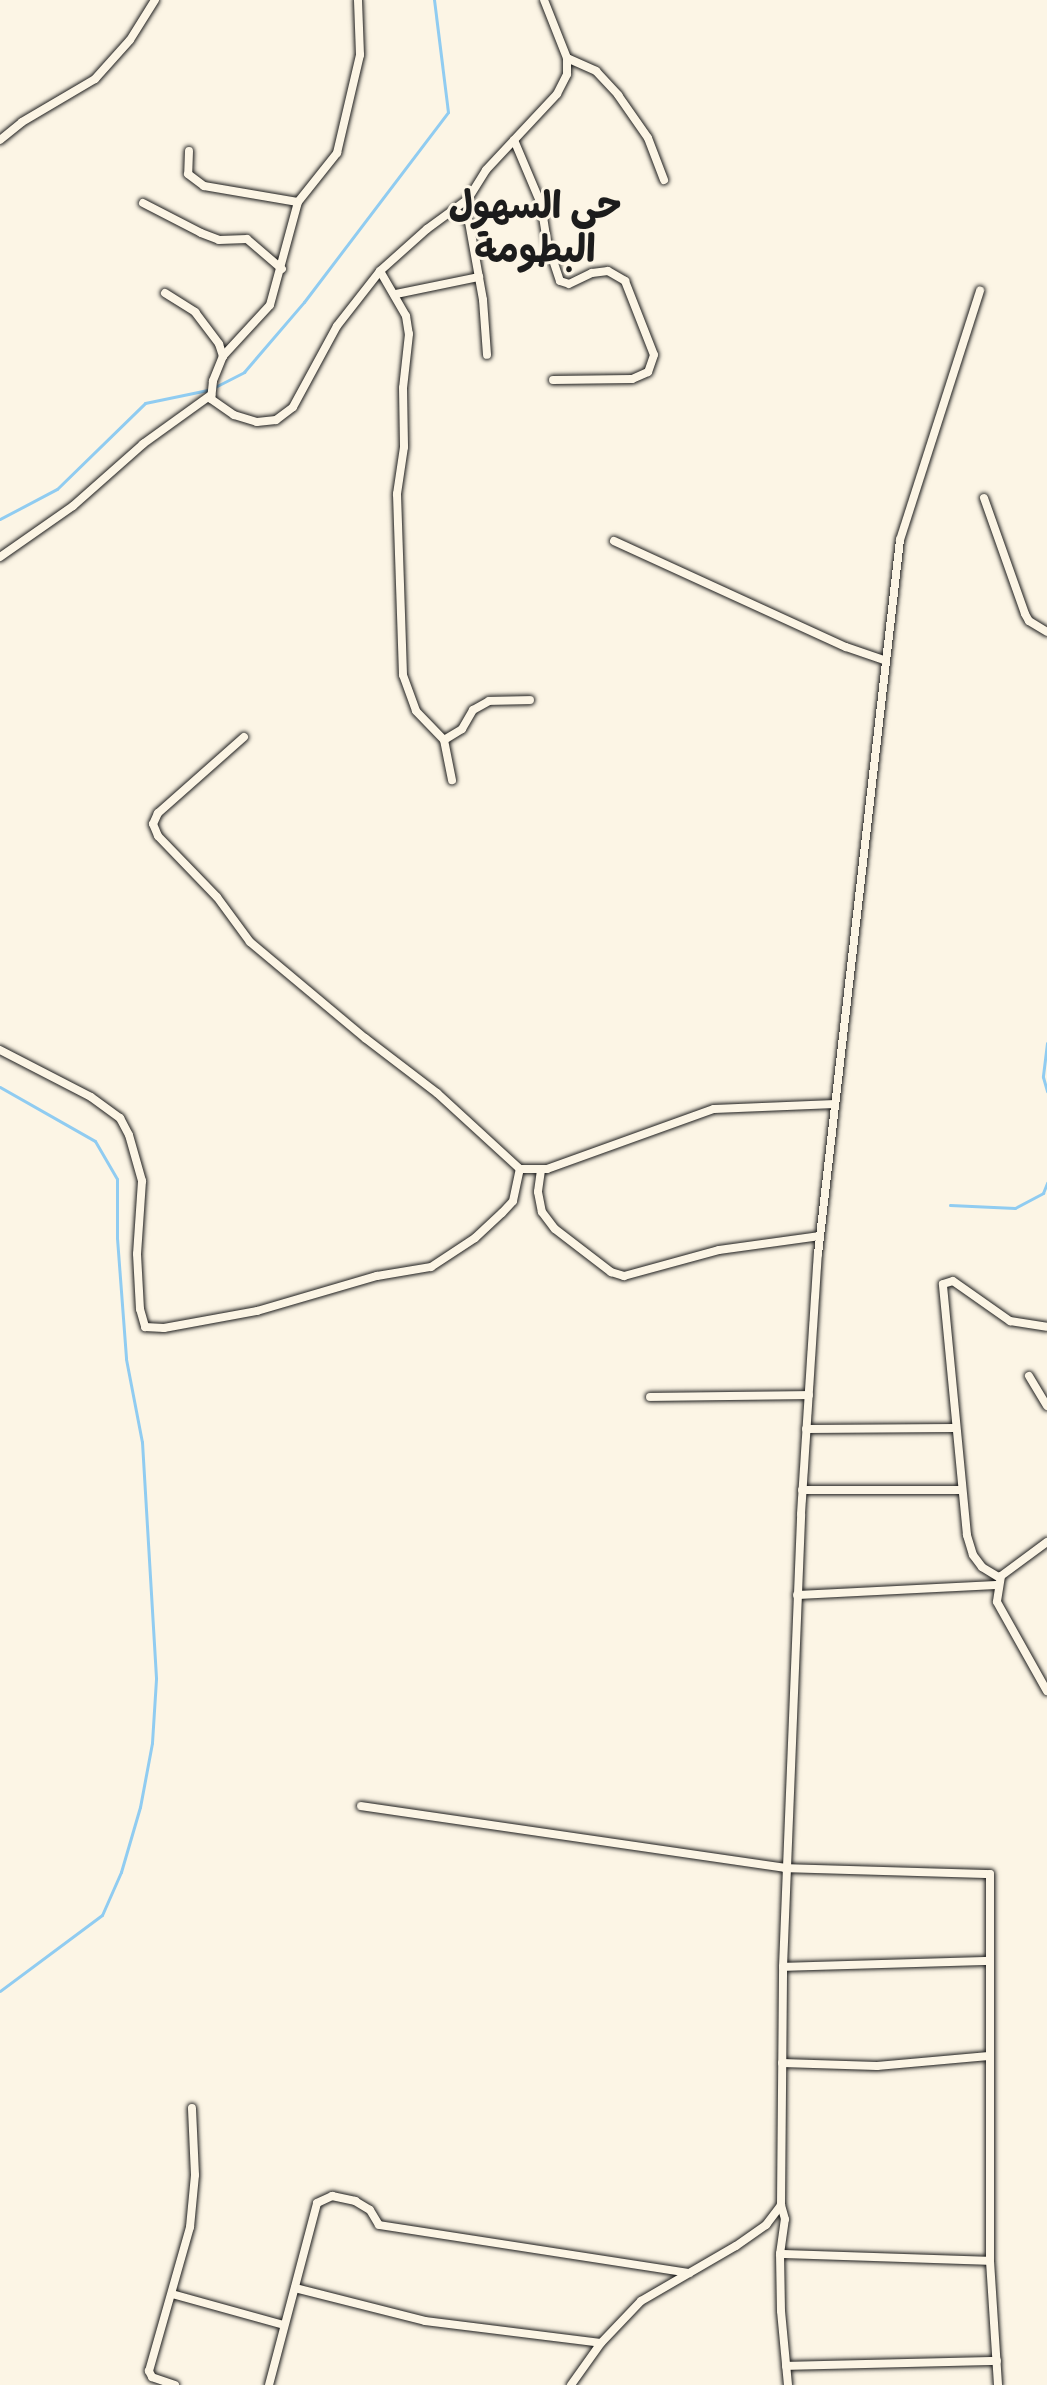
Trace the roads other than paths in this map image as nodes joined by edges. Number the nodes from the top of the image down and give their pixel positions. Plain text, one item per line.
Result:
1 (155, 0) edge
2 (358, 0) edge
3 (544, 0) edge
4 (567, 58) junction
5 (1, 136) edge
6 (514, 140) junction
7 (189, 151) dead end
8 (664, 180) dead end
9 (298, 202) junction
10 (143, 203) dead end
11 (456, 211) junction
12 (282, 269) junction
13 (380, 271) junction
14 (479, 277) junction
15 (980, 291) dead end
16 (165, 293) dead end
17 (396, 294) junction
18 (487, 355) dead end
19 (223, 356) junction
20 (553, 380) dead end
21 (211, 397) junction
22 (984, 498) dead end
23 (614, 541) dead end
24 (0, 557) edge
25 (1047, 632) edge
26 (884, 660) junction
27 (530, 700) dead end
28 (244, 737) dead end
29 (444, 740) junction
30 (452, 780) dead end
31 (0, 1050) edge
32 (835, 1104) junction
33 (520, 1169) junction
34 (541, 1170) junction
35 (820, 1236) junction
36 (1047, 1327) edge
37 (1029, 1376) dead end
38 (809, 1395) junction
39 (650, 1397) dead end
40 (1047, 1406) edge
41 (955, 1428) junction
42 (806, 1429) junction
43 (802, 1490) junction
44 (962, 1490) junction
45 (1047, 1542) edge
46 (999, 1581) junction
47 (797, 1595) junction
48 (1047, 1691) edge
49 (361, 1806) dead end
50 (785, 1868) junction
51 (989, 1961) junction
52 (783, 1967) junction
53 (989, 2056) junction
54 (782, 2063) junction
55 (192, 2108) dead end
56 (781, 2205) junction
57 (780, 2254) junction
58 (990, 2261) junction
59 (689, 2273) junction
60 (295, 2288) junction
61 (172, 2294) junction
62 (284, 2325) junction
63 (601, 2343) junction
64 (997, 2361) junction
65 (786, 2366) junction
66 (175, 2385) edge
67 (269, 2385) edge
68 (571, 2385) edge
69 (788, 2385) edge
70 (998, 2385) edge

1 - 5 street
2 - 9 street
3 - 4 street
4 - 6 street
4 - 8 street
6 - 11 street
6 - 20 street
7 - 9 street
9 - 12 street
10 - 12 street
11 - 13 street
11 - 14 street
12 - 19 street
13 - 17 street
13 - 21 street
14 - 17 street
14 - 18 street
15 - 26 street
16 - 19 street
17 - 29 street
19 - 21 street
21 - 24 street
22 - 25 street
23 - 26 street
26 - 32 street
27 - 29 street
28 - 33 street
29 - 30 street
31 - 33 street
32 - 34 street
32 - 35 street
33 - 34 street
34 - 35 street
35 - 38 street
36 - 41 street
37 - 40 street
38 - 39 street
38 - 42 street
41 - 42 street
41 - 44 street
42 - 43 street
43 - 44 street
43 - 47 street
44 - 46 street
45 - 46 street
46 - 47 street
46 - 48 street
47 - 50 street
49 - 50 street
50 - 51 street
50 - 52 street
51 - 52 street
51 - 53 street
52 - 54 street
53 - 54 street
53 - 58 street
54 - 56 street
55 - 61 street
56 - 57 street
56 - 59 street
57 - 58 street
57 - 65 street
58 - 64 street
59 - 60 street
59 - 63 street
60 - 62 street
60 - 63 street
61 - 62 street
61 - 66 street
62 - 67 street
63 - 68 street
64 - 65 street
64 - 70 street
65 - 69 street

